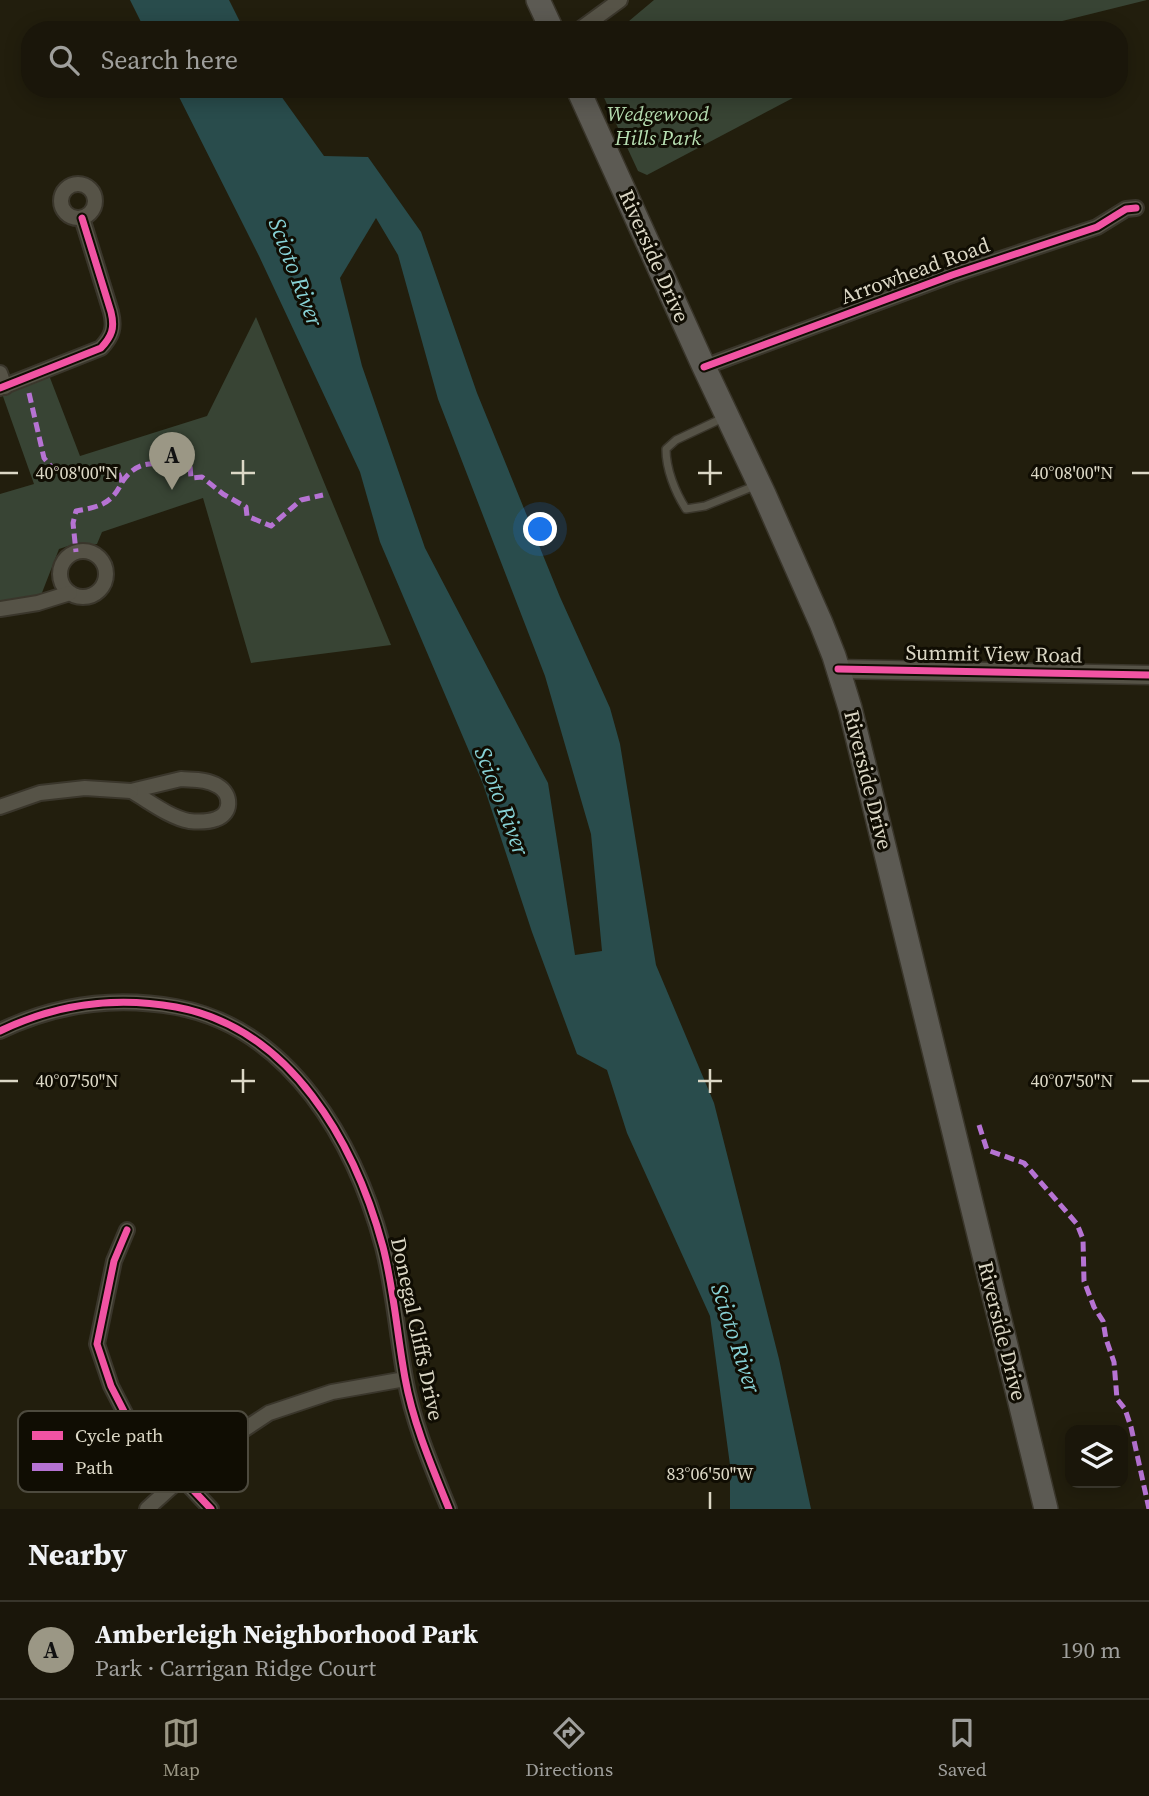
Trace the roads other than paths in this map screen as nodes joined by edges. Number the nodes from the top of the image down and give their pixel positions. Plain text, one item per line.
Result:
1 (538, 0) edge
2 (620, 0) edge
3 (548, 21) edge
4 (591, 21) edge
5 (582, 98) edge
6 (1136, 208) dead end
7 (82, 218) dead end
8 (704, 367) junction
9 (2, 383) edge
10 (727, 416) junction
11 (760, 484) junction
12 (70, 593) dead end
13 (0, 609) edge
14 (838, 669) junction
15 (1149, 676) edge
16 (131, 791) junction
17 (0, 807) edge
18 (0, 1031) edge
19 (127, 1230) dead end
20 (405, 1380) junction
21 (124, 1411) edge
22 (248, 1427) edge
23 (166, 1492) edge
24 (194, 1492) edge
25 (147, 1509) edge
26 (211, 1509) edge
27 (449, 1509) edge
28 (1045, 1509) edge

1 - 3 main road
2 - 4 street
5 - 8 main road, Riverside Drive
6 - 8 street, Arrowhead Road
7 - 9 street
8 - 10 main road, Riverside Drive
10 - 11 main road, Riverside Drive
10 - 11 lane
11 - 14 main road, Riverside Drive
12 - 13 street
14 - 15 street, Summit View Road
14 - 28 main road, Riverside Drive
16 - 16 street
16 - 17 street
18 - 20 street, Donegal Cliffs Drive
19 - 21 street
20 - 22 street
20 - 27 street, Donegal Cliffs Drive
23 - 25 street
24 - 26 street

